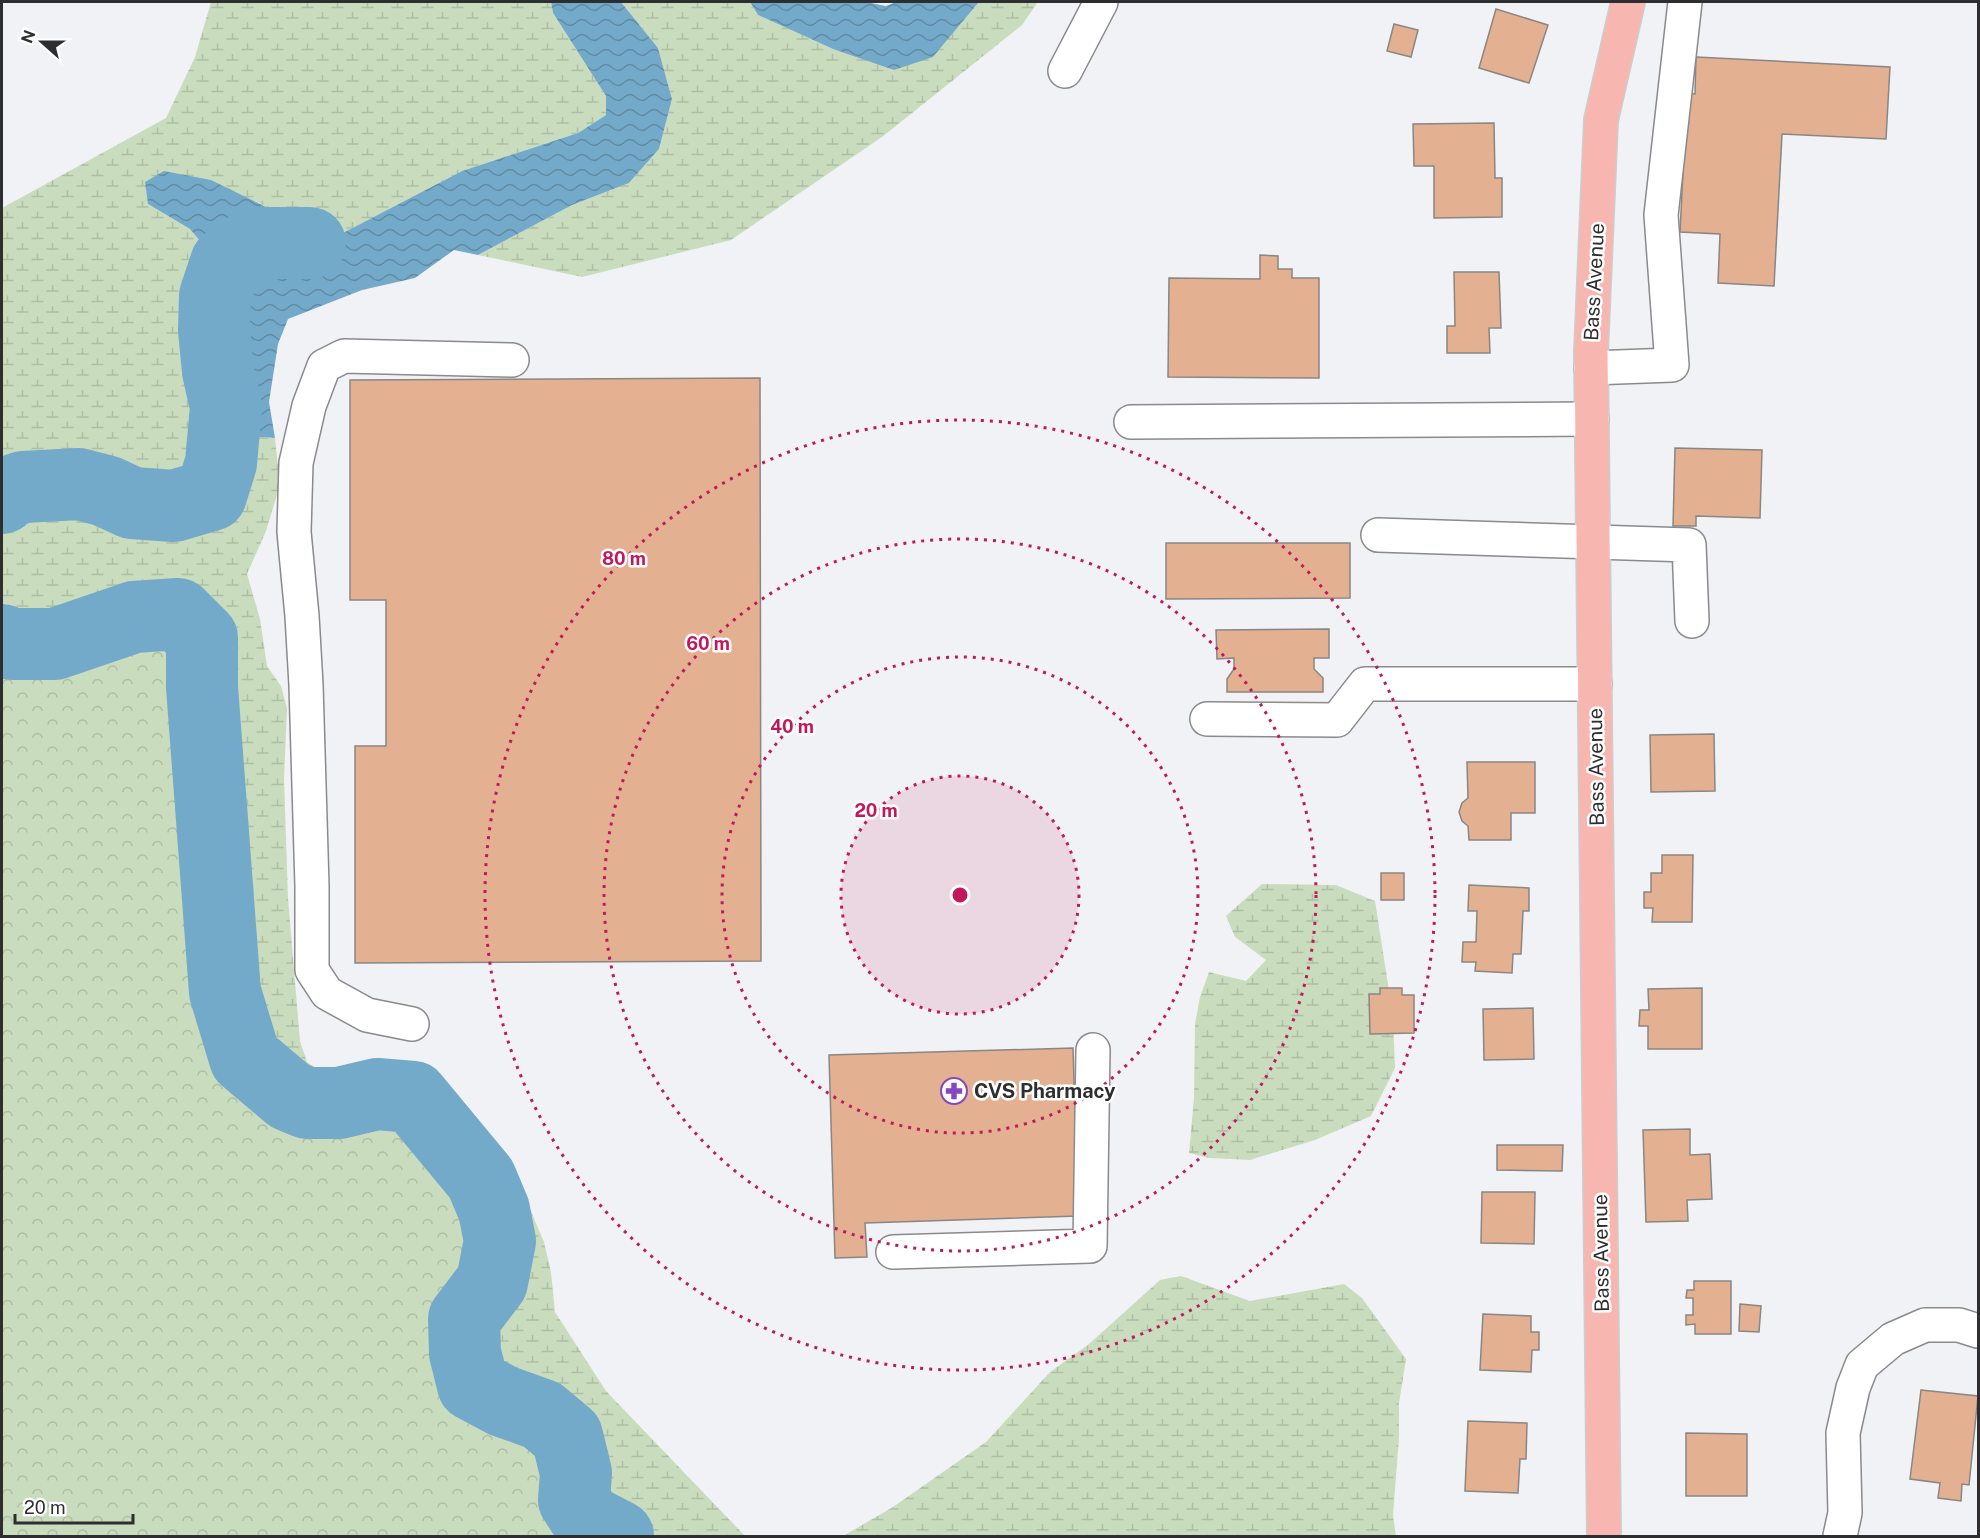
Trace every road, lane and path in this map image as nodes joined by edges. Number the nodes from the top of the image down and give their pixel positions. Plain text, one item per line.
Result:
1 (1101, 2) edge
2 (1628, 2) edge
3 (1685, 2) edge
4 (1065, 71) dead end
5 (512, 360) dead end
6 (1591, 368) junction
7 (1592, 419) junction
8 (1131, 422) dead end
9 (1378, 535) dead end
10 (1593, 541) junction
11 (1692, 621) dead end
12 (1595, 684) junction
13 (1207, 719) dead end
14 (412, 1024) dead end
15 (1093, 1050) dead end
16 (893, 1252) dead end
17 (1978, 1330) edge
18 (1604, 1536) edge
19 (1840, 1536) edge

1 - 4 street
2 - 6 main road, Bass Avenue
3 - 6 street
5 - 14 street
6 - 7 main road, Bass Avenue
7 - 8 street
7 - 10 main road, Bass Avenue
9 - 10 street
10 - 11 street
10 - 12 main road, Bass Avenue
12 - 13 street
12 - 18 main road, Bass Avenue
15 - 16 street
17 - 19 street

